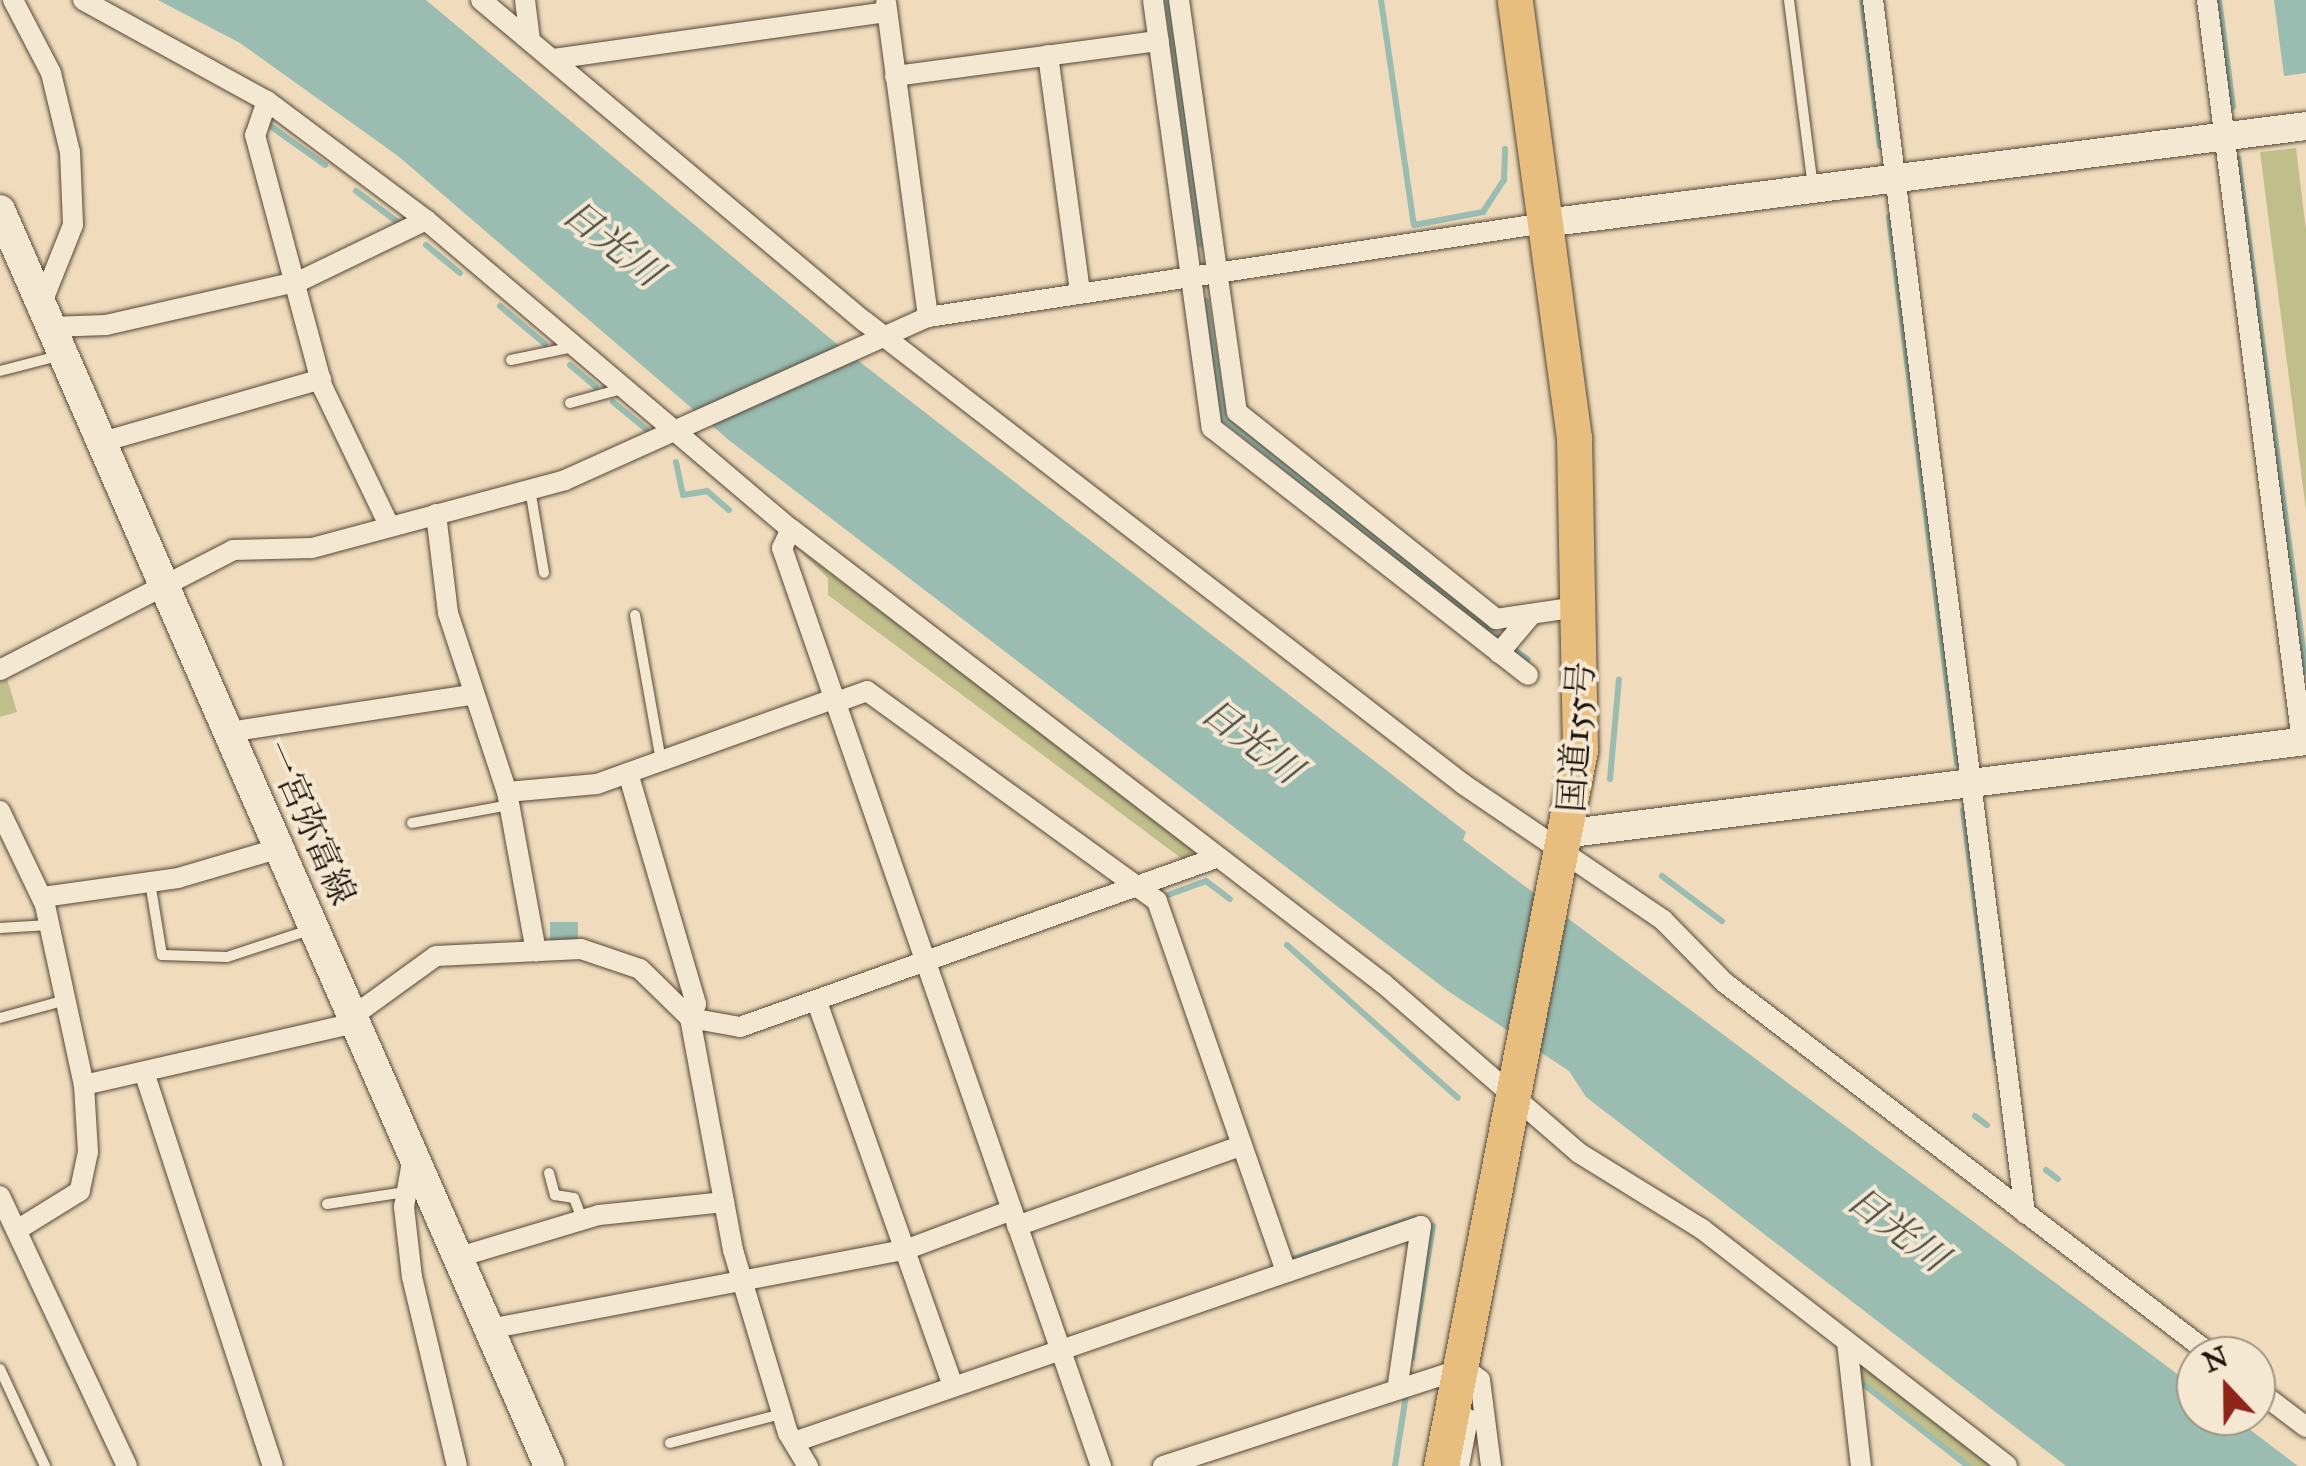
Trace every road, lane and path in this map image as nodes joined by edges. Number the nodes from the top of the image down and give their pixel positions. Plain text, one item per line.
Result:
1 (14, 0) edge
2 (83, 0) edge
3 (481, 0) edge
4 (525, 0) edge
5 (1154, 0) edge
6 (1179, 0) edge
7 (1515, 0) edge
8 (1789, 0) edge
9 (1873, 0) edge
10 (2207, 0) edge
11 (886, 6) edge
12 (530, 40) junction
13 (1159, 41) junction
14 (1048, 55) junction
15 (553, 59) junction
16 (896, 76) junction
17 (266, 102) junction
18 (2306, 126) edge
19 (2224, 136) junction
20 (1897, 178) junction
21 (1813, 189) junction
22 (0, 210) edge
23 (426, 220) junction
24 (1544, 224) junction
25 (1215, 270) junction
26 (1190, 274) junction
27 (300, 281) junction
28 (1080, 292) junction
29 (928, 317) junction
30 (52, 329) junction
31 (883, 339) junction
32 (575, 346) junction
33 (511, 360) dead end
34 (0, 371) edge
35 (321, 379) junction
36 (627, 388) junction
37 (570, 403) dead end
38 (685, 431) junction
39 (102, 442) junction
40 (530, 489) junction
41 (436, 514) junction
42 (389, 525) junction
43 (791, 529) junction
44 (544, 574) dead end
45 (164, 580) junction
46 (1584, 606) junction
47 (635, 614) dead end
48 (1532, 614) junction
49 (1499, 653) junction
50 (2, 662) edge
51 (1528, 675) dead end
52 (469, 696) junction
53 (833, 701) junction
54 (228, 732) junction
55 (2304, 742) edge
56 (661, 761) junction
57 (628, 773) junction
58 (1972, 786) junction
59 (508, 799) junction
60 (0, 811) edge
61 (412, 823) dead end
62 (280, 848) junction
63 (1566, 852) junction
64 (1216, 858) junction
65 (150, 882) junction
66 (1137, 886) junction
67 (43, 897) junction
68 (50, 925) junction
69 (0, 928) edge
70 (315, 928) junction
71 (536, 950) junction
72 (926, 961) junction
73 (66, 1000) junction
74 (817, 1002) junction
75 (0, 1018) edge
76 (690, 1018) junction
77 (354, 1019) junction
78 (145, 1076) junction
79 (84, 1085) junction
80 (1518, 1092) junction
81 (1241, 1146) junction
82 (414, 1154) junction
83 (549, 1173) dead end
84 (405, 1192) junction
85 (0, 1196) edge
86 (724, 1202) junction
87 (327, 1204) dead end
88 (2025, 1214) junction
89 (1015, 1218) junction
90 (582, 1220) junction
91 (22, 1228) junction
92 (904, 1250) junction
93 (459, 1257) junction
94 (1286, 1272) junction
95 (741, 1276) junction
96 (489, 1330) junction
97 (2186, 1336) edge
98 (1847, 1342) junction
99 (1060, 1349) junction
100 (0, 1369) edge
101 (1470, 1372) junction
102 (1398, 1384) junction
103 (953, 1386) junction
104 (2276, 1404) edge
105 (782, 1414) junction
106 (2306, 1426) edge
107 (794, 1442) junction
108 (670, 1443) dead end
109 (46, 1466) edge
110 (127, 1466) edge
111 (273, 1466) edge
112 (457, 1466) edge
113 (549, 1466) edge
114 (808, 1466) edge
115 (1102, 1466) edge
116 (1163, 1466) edge
117 (1442, 1466) edge
118 (1459, 1466) edge
119 (1490, 1466) edge
120 (1861, 1466) edge
121 (2007, 1466) edge

1 - 30 street
2 - 17 street
3 - 12 street
4 - 12 street
5 - 13 street
6 - 25 street
7 - 24 highway, 国道155号
8 - 21 lane
9 - 20 street
10 - 19 street
11 - 15 street
11 - 16 street
12 - 15 street
13 - 14 street
13 - 26 street
14 - 16 street
14 - 28 street
15 - 31 street
16 - 29 street
17 - 23 street
17 - 27 street
18 - 19 street
19 - 20 street
19 - 55 street
20 - 21 street
20 - 58 street
21 - 24 street
22 - 30 main road, 一宮弥富線
23 - 27 street
23 - 32 street
24 - 25 street
24 - 46 highway, 国道155号
25 - 26 street
25 - 48 street
26 - 28 street
26 - 49 street
27 - 30 street
27 - 35 street
28 - 29 street
29 - 31 street
30 - 34 lane
30 - 39 main road, 一宮弥富線
31 - 38 street
31 - 63 street
32 - 33 lane
32 - 36 street
35 - 39 street
35 - 42 street
36 - 37 lane
36 - 38 street
38 - 40 street
38 - 43 street
39 - 45 main road, 一宮弥富線
40 - 41 street
40 - 44 lane
41 - 42 street
41 - 52 street
42 - 45 street
43 - 53 street
43 - 64 street
45 - 50 street
45 - 54 main road, 一宮弥富線
46 - 48 street
46 - 63 highway, 国道155号
47 - 56 lane
48 - 49 street
49 - 51 street
52 - 54 street
52 - 59 street
53 - 56 street
53 - 66 street
53 - 72 street
54 - 62 main road, 一宮弥富線
55 - 58 street
56 - 57 street
57 - 59 street
57 - 76 street
58 - 63 street
58 - 88 street
59 - 61 lane
59 - 71 street
60 - 67 street
62 - 65 street
62 - 70 main road, 一宮弥富線
63 - 80 highway, 国道155号
63 - 88 street
64 - 66 street
64 - 80 street
65 - 67 street
65 - 70 lane
66 - 72 street
66 - 81 street
67 - 68 street
68 - 69 lane
68 - 73 street
70 - 77 main road, 一宮弥富線
71 - 76 street
71 - 77 street
72 - 74 street
72 - 89 street
73 - 75 lane
73 - 79 street
74 - 76 street
74 - 92 street
76 - 86 street
77 - 78 street
77 - 82 main road, 一宮弥富線
78 - 79 street
78 - 111 street
79 - 91 street
80 - 98 street
80 - 101 highway, 国道155号
81 - 89 street
81 - 94 street
82 - 84 street
82 - 93 main road, 一宮弥富線
83 - 90 lane
84 - 87 lane
84 - 112 street
85 - 91 street
86 - 90 street
86 - 95 street
88 - 97 street
89 - 92 street
89 - 99 street
90 - 93 street
91 - 110 street
92 - 95 street
92 - 103 street
93 - 96 main road, 一宮弥富線
94 - 99 street
94 - 102 street
95 - 96 street
95 - 105 street
96 - 113 main road, 一宮弥富線
98 - 120 street
98 - 121 street
99 - 103 street
99 - 115 street
100 - 109 lane
101 - 102 street
101 - 117 highway, 国道155号
101 - 118 street
101 - 119 street
102 - 116 street
103 - 107 street
104 - 106 street
105 - 107 street
105 - 108 lane
107 - 114 street

